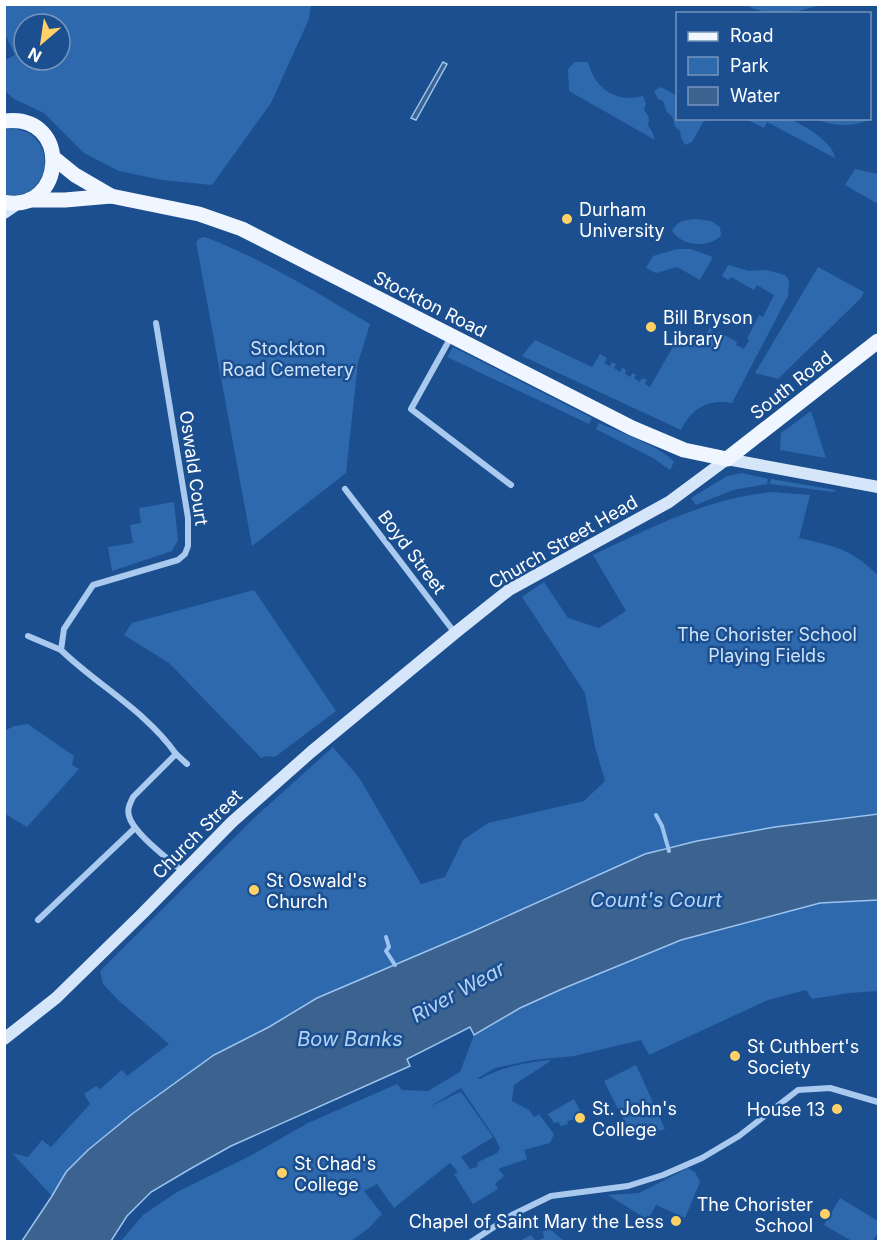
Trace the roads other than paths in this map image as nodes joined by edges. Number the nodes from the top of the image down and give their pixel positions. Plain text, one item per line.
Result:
1 (5, 120) edge
2 (54, 158) junction
3 (111, 196) junction
4 (18, 201) edge
5 (4, 213) edge
6 (156, 323) dead end
7 (451, 337) junction
8 (879, 341) edge
9 (727, 459) junction
10 (511, 485) dead end
11 (879, 487) edge
12 (345, 489) dead end
13 (456, 633) junction
14 (28, 636) dead end
15 (60, 650) junction
16 (422, 661) joint
17 (176, 754) junction
18 (188, 764) dead end
19 (135, 828) junction
20 (183, 872) junction
21 (38, 920) dead end
22 (4, 1039) edge
23 (879, 1102) edge
24 (471, 1242) edge

1 - 2 main road
2 - 3 main road, Stockton Road
2 - 4 main road
3 - 4 main road, Stockton Road
3 - 7 main road, Stockton Road
4 - 5 street
6 - 15 street, Oswald Court
7 - 9 main road, Stockton Road
7 - 10 street
8 - 9 main road, South Road
9 - 11 street
9 - 13 street, Church Street Head
12 - 13 street, Boyd Street
13 - 16 street, Church Street Head
14 - 15 street
15 - 17 street
16 - 20 street, Church Street
17 - 18 street
17 - 19 street
19 - 20 street
19 - 21 street
20 - 22 street, Church Street
23 - 24 street

